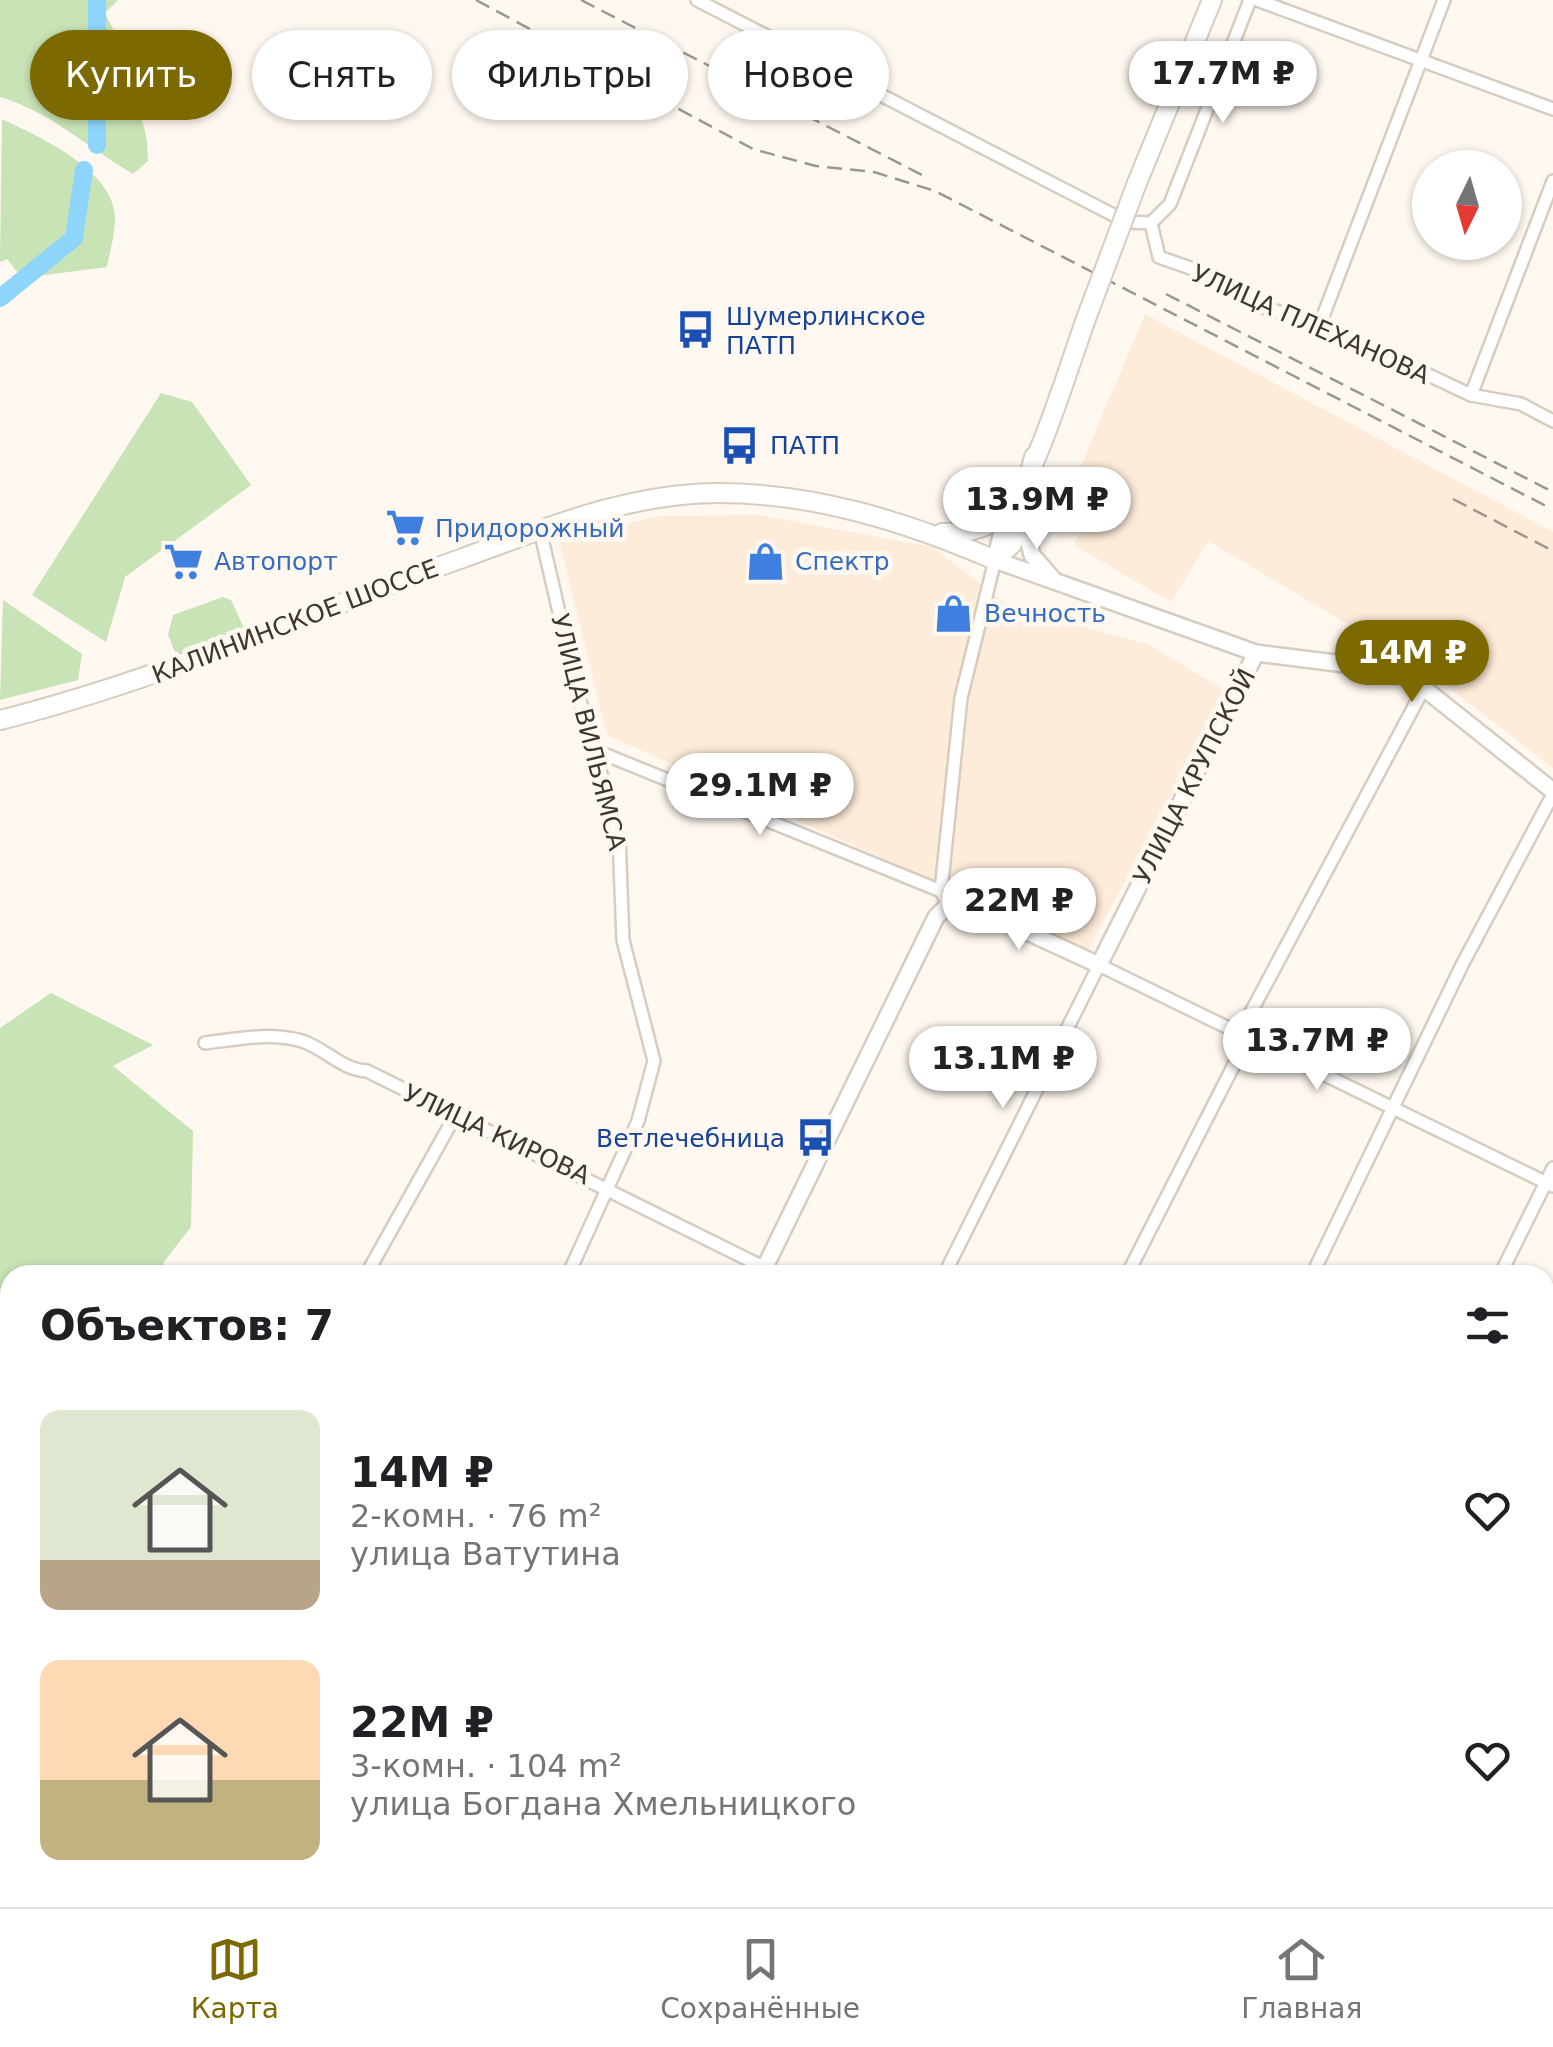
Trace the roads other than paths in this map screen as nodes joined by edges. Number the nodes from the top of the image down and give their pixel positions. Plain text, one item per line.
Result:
1 (697, 0) edge
2 (1212, 0) edge
3 (1250, 0) edge
4 (1257, 0) edge
5 (1444, 0) edge
6 (1420, 60) junction
7 (1553, 109) edge
8 (1553, 181) edge
9 (1151, 223) junction
10 (1320, 324) junction
11 (1472, 395) junction
12 (1553, 421) edge
13 (1015, 510) junction
14 (540, 530) junction
15 (926, 530) junction
16 (995, 560) junction
17 (1064, 586) junction
18 (1256, 653) junction
19 (1425, 686) junction
20 (0, 720) edge
21 (594, 750) junction
22 (1553, 793) edge
23 (944, 898) junction
24 (1099, 964) junction
25 (1244, 1034) junction
26 (205, 1043) dead end
27 (1394, 1109) junction
28 (455, 1116) junction
29 (1553, 1168) edge
30 (1550, 1184) edge
31 (610, 1187) junction
32 (372, 1265) edge
33 (573, 1265) edge
34 (754, 1265) edge
35 (773, 1265) edge
36 (949, 1265) edge
37 (1132, 1265) edge
38 (1317, 1265) edge
39 (1505, 1265) edge

1 - 9 street
2 - 13 main road, bridge
3 - 9 street
4 - 6 street
5 - 6 street
6 - 7 street
6 - 10 street
8 - 11 street
9 - 10 street, УЛИЦА ПЛЕХАНОВА
10 - 11 street, УЛИЦА ПЛЕХАНОВА
11 - 12 street, УЛИЦА ПЛЕХАНОВА
13 - 15 main road
13 - 16 main road
13 - 17 street
14 - 15 main road, КАЛИНИНСКОЕ ШОССЕ
14 - 20 main road, КАЛИНИНСКОЕ ШОССЕ
14 - 21 street, УЛИЦА ВИЛЬЯМСА
15 - 16 main road, КАЛИНИНСКОЕ ШОССЕ
16 - 17 street
16 - 23 street
17 - 18 street
18 - 19 street
18 - 24 street, УЛИЦА КРУПСКОЙ
19 - 22 street
19 - 25 street
21 - 23 street
21 - 31 street, УЛИЦА ВИЛЬЯМСА
22 - 27 street
23 - 24 street
23 - 35 street
24 - 25 street
24 - 36 street, УЛИЦА КРУПСКОЙ
25 - 27 street
25 - 37 street
26 - 28 street, УЛИЦА КИРОВА
27 - 30 street
27 - 38 street
28 - 31 street, УЛИЦА КИРОВА
28 - 32 street
29 - 30 street
30 - 39 street
31 - 33 street, УЛИЦА ВИЛЬЯМСА
31 - 34 street, УЛИЦА КИРОВА

